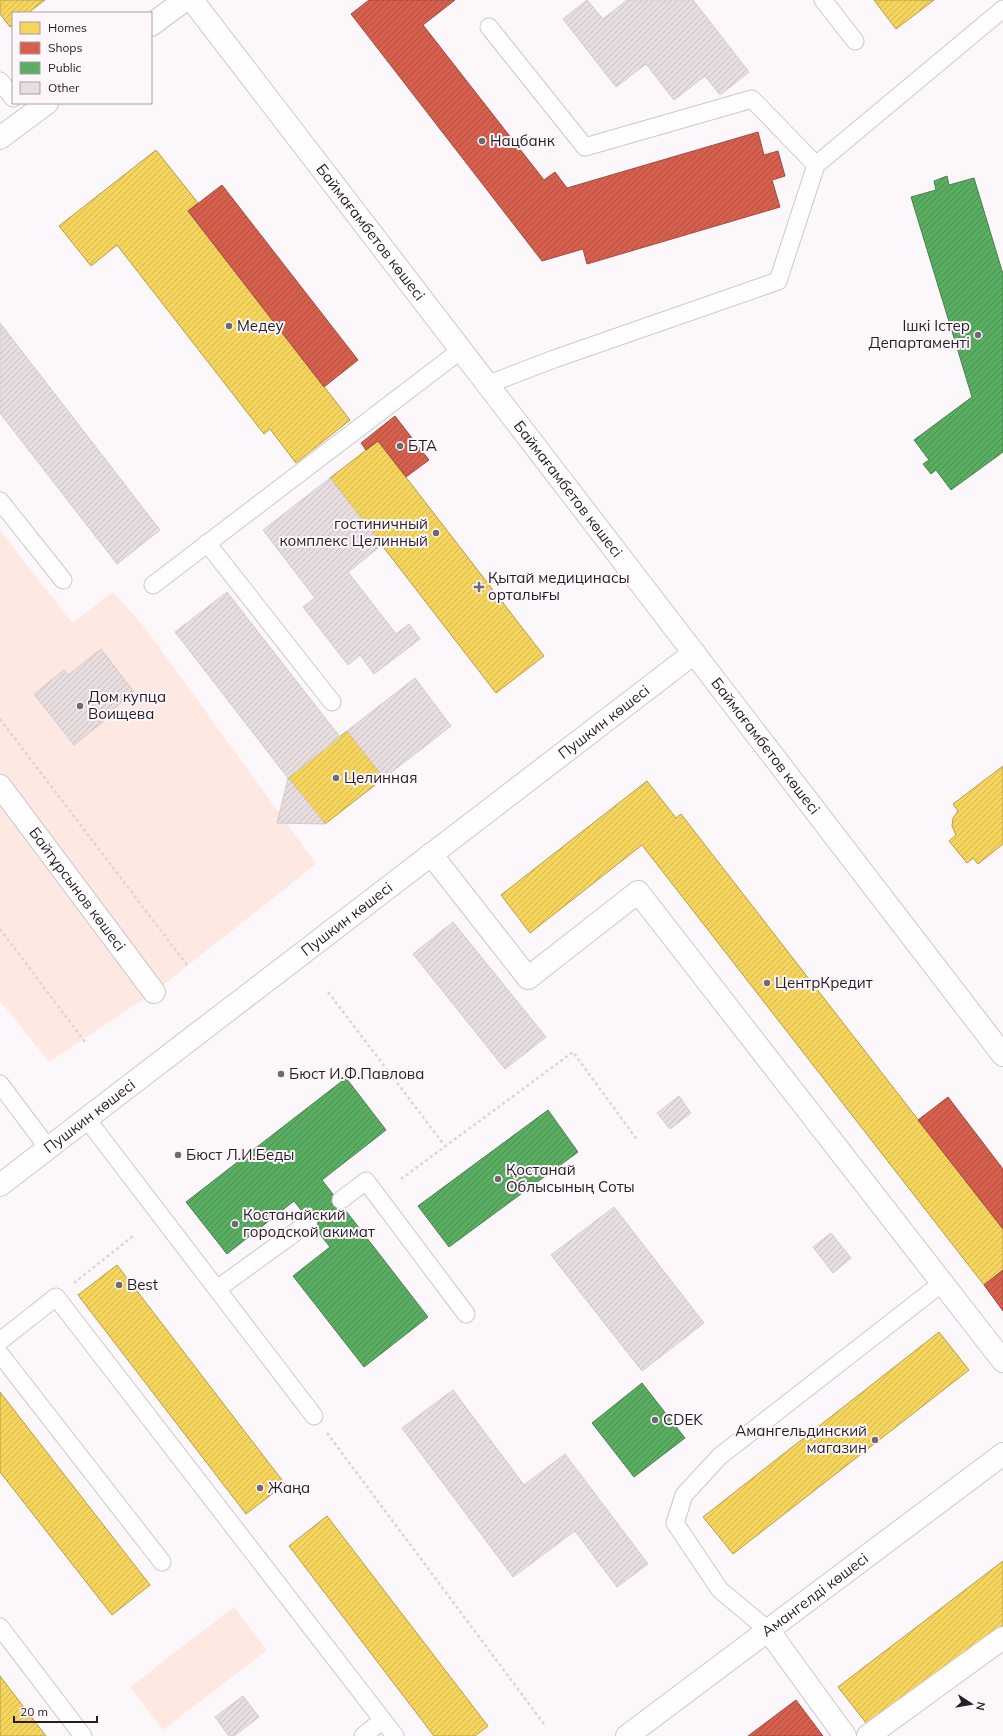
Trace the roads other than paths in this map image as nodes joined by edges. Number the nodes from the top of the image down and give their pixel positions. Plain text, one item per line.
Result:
1 (185, 0) edge
2 (192, 0) edge
3 (823, 0) edge
4 (1003, 9) edge
5 (152, 24) edge
6 (489, 27) dead end
7 (855, 41) dead end
8 (0, 81) edge
9 (12, 97) edge
10 (43, 104) edge
11 (22, 110) edge
12 (0, 138) edge
13 (816, 165) junction
14 (461, 350) junction
15 (488, 384) junction
16 (0, 501) edge
17 (207, 544) junction
18 (63, 580) dead end
19 (153, 585) dead end
20 (694, 653) junction
21 (332, 702) dead end
22 (0, 786) edge
23 (431, 854) junction
24 (154, 992) dead end
25 (1003, 1055) edge
26 (0, 1084) edge
27 (86, 1118) junction
28 (48, 1148) junction
29 (0, 1185) edge
30 (341, 1200) dead end
31 (308, 1223) dead end
32 (942, 1283) junction
33 (217, 1289) junction
34 (466, 1314) dead end
35 (0, 1341) edge
36 (0, 1354) edge
37 (1003, 1361) edge
38 (314, 1416) road end
39 (1003, 1454) edge
40 (162, 1562) dead end
41 (0, 1627) edge
42 (768, 1630) junction
43 (1003, 1638) edge
44 (383, 1720) junction
45 (83, 1736) edge
46 (363, 1736) edge
47 (395, 1736) edge
48 (627, 1736) edge
49 (845, 1736) edge
50 (868, 1736) edge

1 - 5 street
2 - 14 street, Баймағамбетов көшесі
3 - 7 lane
4 - 13 lane
6 - 13 lane
8 - 9 lane
10 - 11 street
11 - 12 street
13 - 15 lane
14 - 15 street, Баймағамбетов көшесі
14 - 17 lane
15 - 20 street, Баймағамбетов көшесі
16 - 18 lane
17 - 19 lane
17 - 21 lane
20 - 23 street, Пушкин көшесі
20 - 25 street, Баймағамбетов көшесі
22 - 24 street, Байтұрсынов көшесі
23 - 27 street, Пушкин көшесі
23 - 32 street
26 - 28 lane
27 - 28 street, Пушкин көшесі
27 - 33 lane
28 - 29 street, Пушкин көшесі
30 - 34 lane
31 - 33 lane
32 - 37 street
32 - 42 lane
33 - 38 lane
35 - 44 lane
36 - 40 lane
39 - 42 street, Амангелді көшесі
41 - 45 lane
42 - 48 street, Амангелді көшесі
42 - 49 street
43 - 50 street
44 - 46 lane
44 - 47 lane

